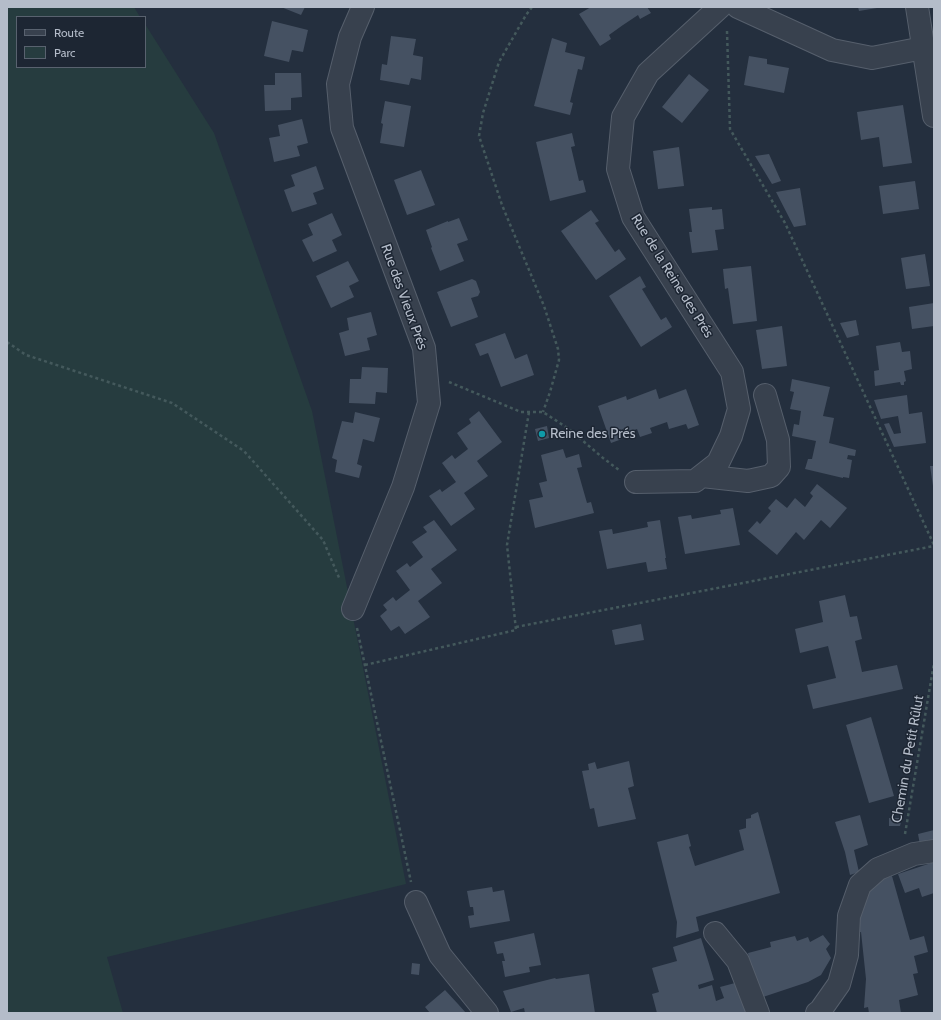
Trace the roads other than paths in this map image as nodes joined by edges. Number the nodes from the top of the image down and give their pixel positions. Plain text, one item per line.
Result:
1 (363, 7) edge
2 (720, 7) edge
3 (738, 7) edge
4 (917, 7) edge
5 (923, 47) junction
6 (934, 116) edge
7 (765, 395) dead end
8 (702, 476) junction
9 (636, 482) road end
10 (353, 609) road end
11 (934, 851) edge
12 (416, 902) road end
13 (715, 933) dead end
14 (487, 1013) edge
15 (758, 1013) edge
16 (817, 1013) edge

1 - 10 street, Rue des Vieux Prés
2 - 8 street, Rue de la Reine des Prés
3 - 5 street
4 - 5 street
5 - 6 street
7 - 8 street
8 - 9 street, Rue de la Reine des Prés
11 - 16 street
12 - 14 street
13 - 15 street

